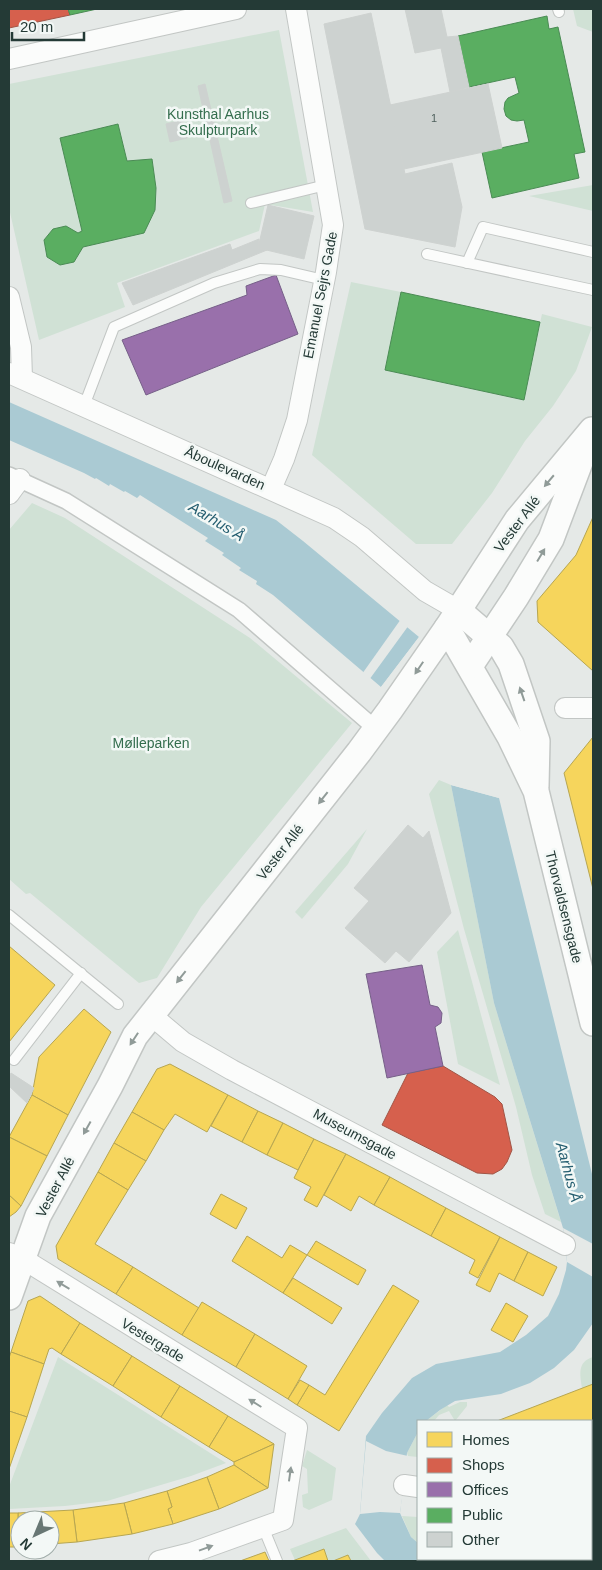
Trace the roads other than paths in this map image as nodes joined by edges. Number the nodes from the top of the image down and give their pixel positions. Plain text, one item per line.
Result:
1 (236, 9) edge
2 (296, 9) edge
3 (9, 59) edge
4 (326, 185) junction
5 (251, 203) dead end
6 (593, 252) edge
7 (427, 254) dead end
8 (467, 263) junction
9 (324, 280) junction
10 (593, 290) edge
11 (9, 297) edge
12 (15, 375) edge
13 (84, 406) junction
14 (592, 428) edge
15 (12, 482) edge
16 (271, 489) junction
17 (453, 619) junction
18 (490, 637) junction
19 (470, 666) junction
20 (565, 708) dead end
21 (593, 708) edge
22 (376, 729) junction
23 (536, 791) junction
24 (9, 914) edge
25 (81, 973) junction
26 (118, 1004) dead end
27 (151, 1015) junction
28 (593, 1023) edge
29 (14, 1060) dead end
30 (565, 1245) dead end
31 (16, 1256) edge
32 (9, 1298) edge
33 (263, 1527) junction
34 (159, 1561) edge
35 (276, 1561) edge

1 - 3 street
2 - 4 street, Emanuel Sejrs Gade
4 - 5 lane
4 - 9 street, Emanuel Sejrs Gade
6 - 8 lane
7 - 8 lane
8 - 10 lane
9 - 13 lane
9 - 16 street, Emanuel Sejrs Gade
11 - 12 street
12 - 13 street, Åboulevarden
13 - 16 street, Åboulevarden
14 -> 17 street, Vester Allé
18 -> 14 street, Vester Allé
15 - 22 street
16 - 17 street, Åboulevarden
17 - 18 street, Thorvaldsensgade
17 - 19 street, Thorvaldsensgade
17 -> 22 street, Vester Allé
18 - 19 street, Vester Allé
23 -> 18 street, Thorvaldsensgade
19 - 23 street, Thorvaldsensgade
20 - 21 street
22 -> 27 street, Vester Allé
23 - 28 street, Thorvaldsensgade
24 - 25 lane
25 - 26 lane
25 - 29 lane
27 - 30 street, Museumsgade
27 -> 31 street, Vester Allé
31 - 32 street, Vester Allé
33 -> 31 street, Vestergade
34 -> 33 street
33 - 35 lane

